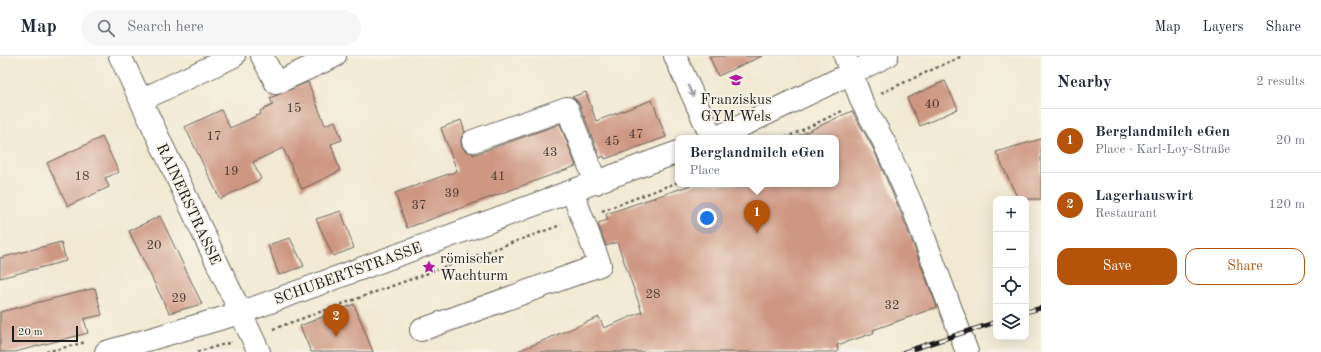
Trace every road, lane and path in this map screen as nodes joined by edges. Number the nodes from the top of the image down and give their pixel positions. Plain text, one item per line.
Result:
1 (120, 56) edge
2 (234, 56) edge
3 (262, 56) edge
4 (334, 56) edge
5 (675, 56) edge
6 (887, 56) edge
7 (962, 56) edge
8 (848, 65) edge
9 (141, 100) junction
10 (862, 102) junction
11 (711, 135) edge
12 (721, 135) edge
13 (791, 135) edge
14 (473, 140) dead end
15 (675, 153) edge
16 (596, 182) junction
17 (675, 183) edge
18 (572, 191) junction
19 (583, 218) junction
20 (240, 313) junction
21 (421, 330) dead end
22 (255, 344) edge
23 (106, 352) edge
24 (197, 352) edge
25 (967, 352) edge

1 - 9 street, RAINERSTRASSE
2 - 9 street
3 - 4 street
5 -> 11 street
6 - 8 street
7 - 10 path
8 - 10 street
8 - 12 street
9 - 20 street, RAINERSTRASSE
10 - 13 path
10 - 25 street
14 - 16 street
15 - 16 street, SCHUBERTSTRASSE
16 - 18 street, SCHUBERTSTRASSE
17 - 19 path
18 - 19 street
18 - 20 street, SCHUBERTSTRASSE
19 - 21 street
19 - 22 path
20 - 22 street, RAINERSTRASSE
20 - 23 street, SCHUBERTSTRASSE
22 - 24 path

